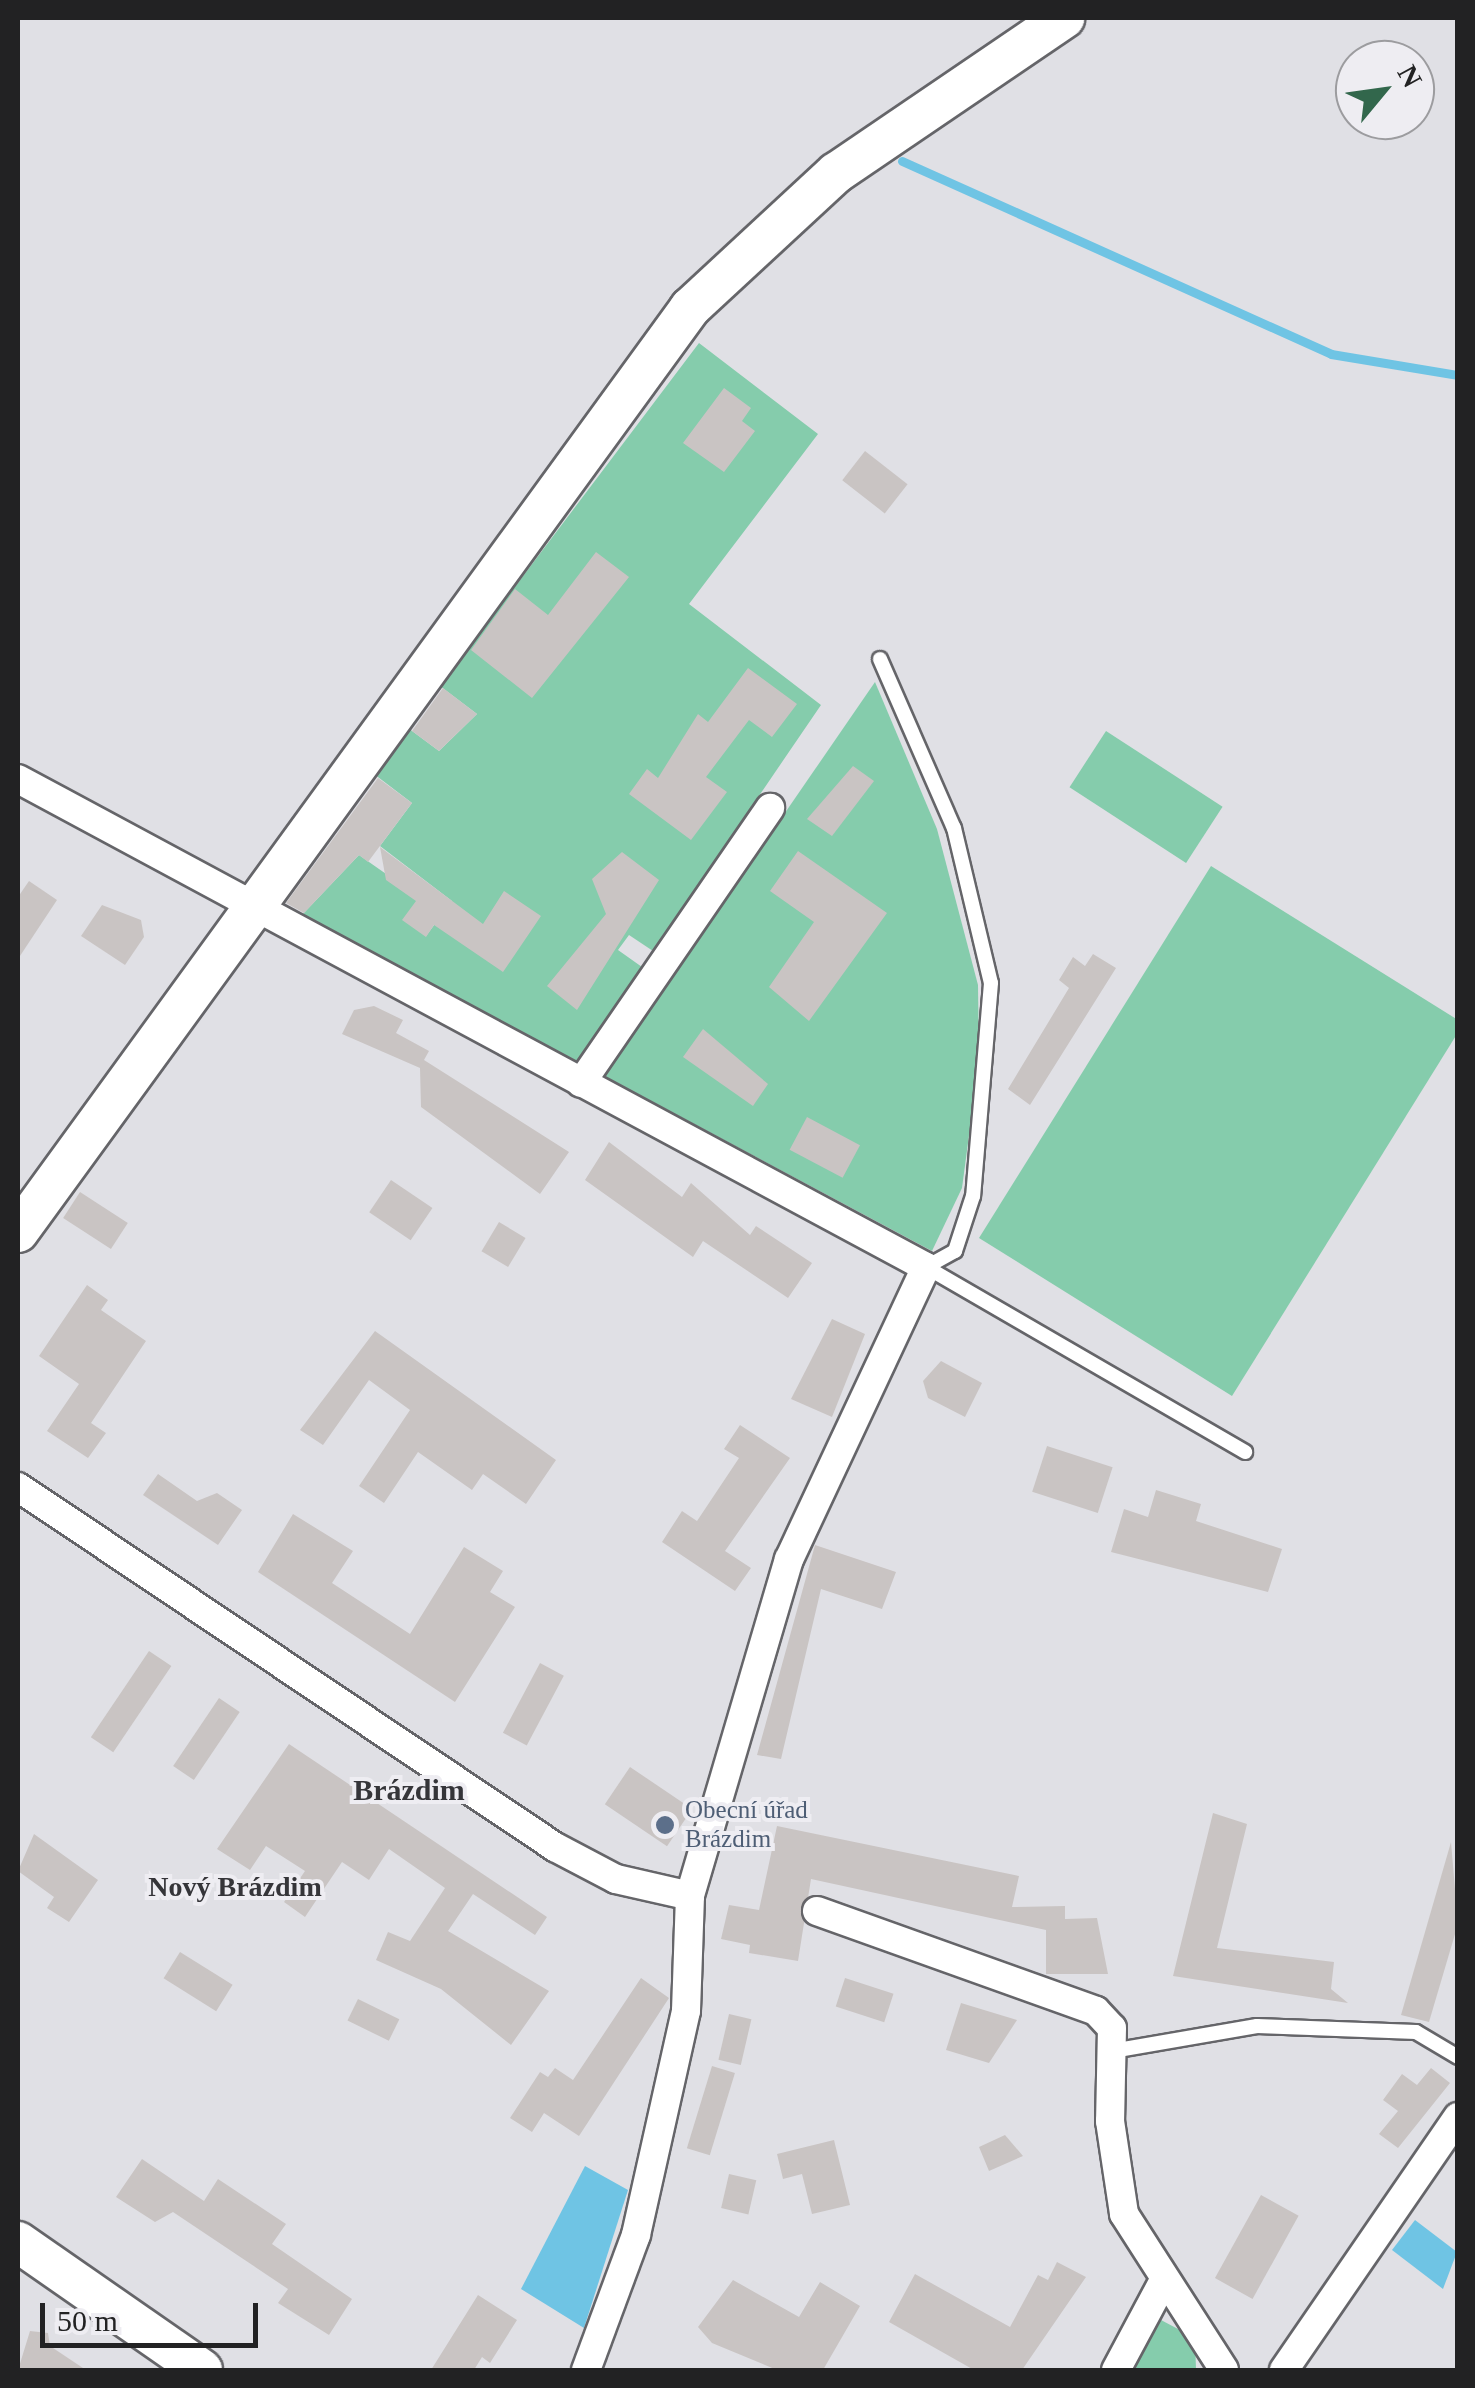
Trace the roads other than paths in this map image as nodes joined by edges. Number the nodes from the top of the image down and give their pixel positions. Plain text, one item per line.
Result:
1 (1064, 18) edge
2 (880, 659) dead end
3 (18, 780) edge
4 (770, 808) dead end
5 (248, 906) junction
6 (582, 1083) junction
7 (18, 1232) edge
8 (926, 1267) junction
9 (1245, 1452) dead end
10 (18, 1487) edge
11 (690, 1896) junction
12 (817, 1910) dead end
13 (1118, 2050) junction
14 (1458, 2057) edge
15 (1458, 2117) edge
16 (18, 2242) edge
17 (1162, 2284) junction
18 (202, 2370) edge
19 (586, 2370) edge
20 (1116, 2370) edge
21 (1224, 2370) edge
22 (1284, 2370) edge

1 - 5 street
2 - 8 lane
3 - 5 street
4 - 6 street
5 - 6 street
5 - 7 street
6 - 8 street
8 - 9 lane
8 - 11 street
10 - 11 street
11 - 19 street
12 - 13 street
13 - 14 lane
13 - 17 street
15 - 22 street
16 - 18 street
17 - 20 street
17 - 21 street

